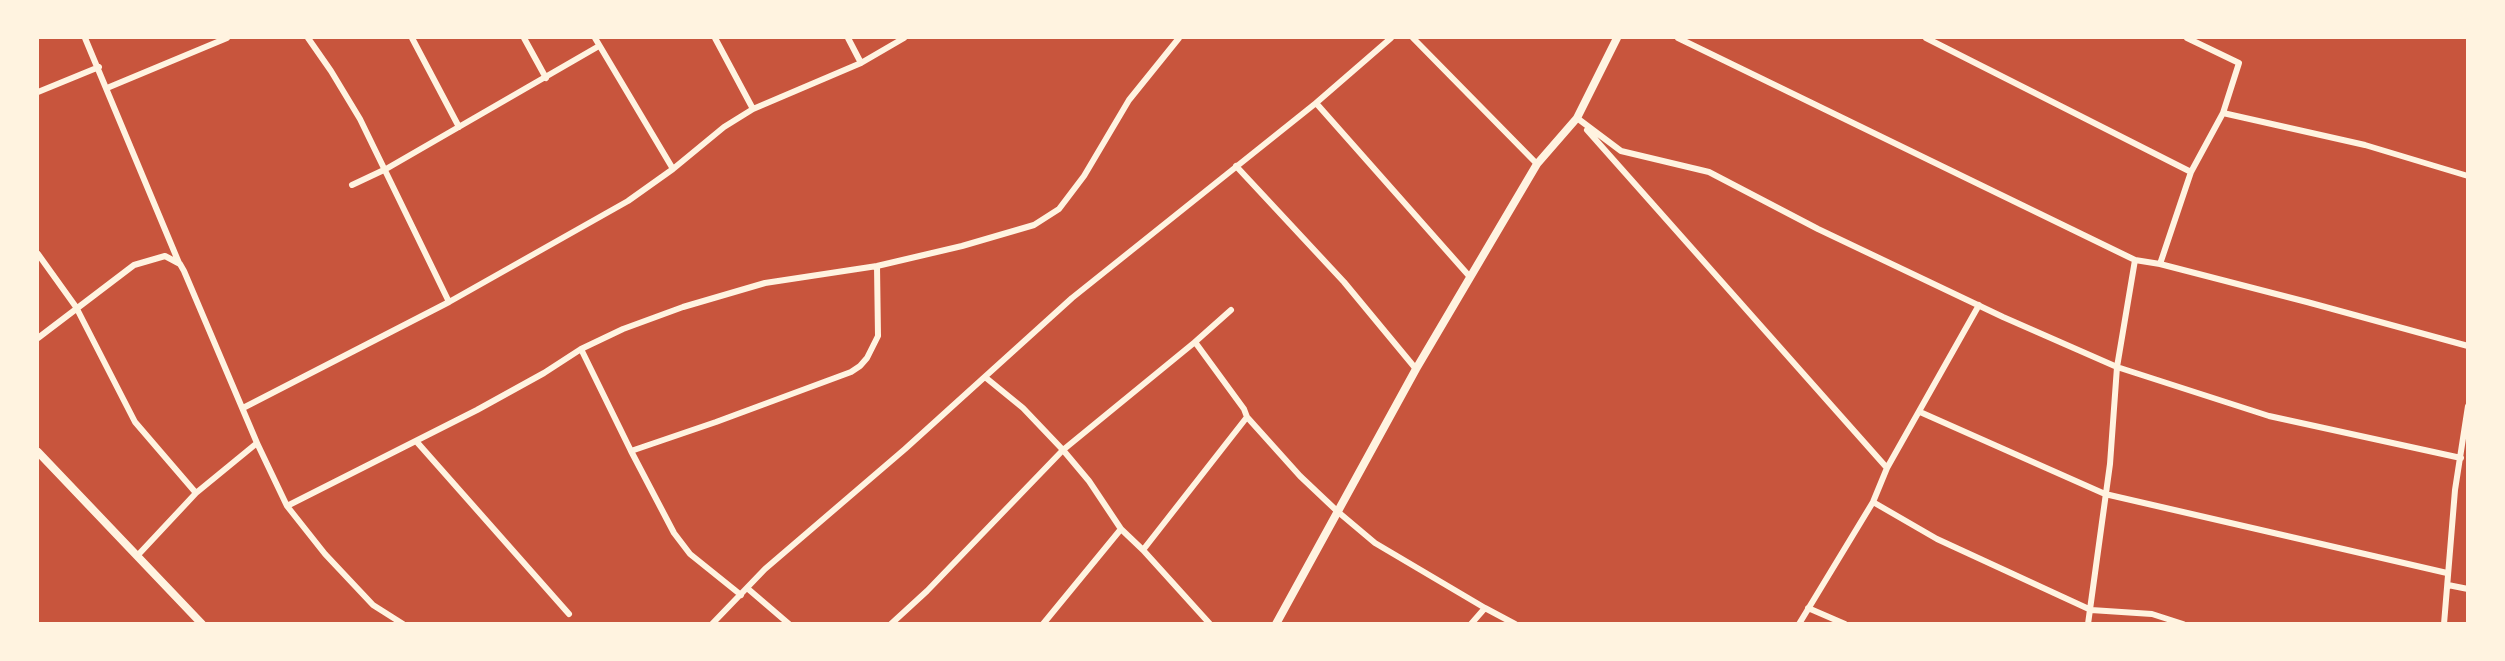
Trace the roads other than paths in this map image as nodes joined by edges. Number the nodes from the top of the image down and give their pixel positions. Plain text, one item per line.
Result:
1 (85, 38) edge
2 (226, 38) edge
3 (308, 38) edge
4 (412, 38) edge
5 (524, 38) edge
6 (595, 38) edge
7 (715, 38) edge
8 (848, 38) edge
9 (904, 38) edge
10 (1179, 38) edge
11 (1391, 38) edge
12 (1413, 38) edge
13 (1617, 38) edge
14 (1678, 38) edge
15 (1926, 38) edge
16 (2187, 38) edge
17 (599, 46) junction
18 (861, 63) junction
19 (99, 67) junction
20 (546, 78) junction
21 (107, 88) junction
22 (38, 92) edge
23 (1316, 103) junction
24 (753, 109) junction
25 (2223, 113) junction
26 (1577, 118) junction
27 (459, 127) junction
28 (1537, 164) junction
29 (1236, 166) junction
30 (386, 169) junction
31 (674, 169) junction
32 (2191, 172) junction
33 (2468, 176) edge
34 (352, 185) dead end
35 (38, 254) edge
36 (2135, 260) junction
37 (180, 264) junction
38 (2160, 264) junction
39 (877, 266) junction
40 (1470, 277) junction
41 (449, 302) junction
42 (1979, 305) junction
43 (76, 307) junction
44 (1231, 310) dead end
45 (38, 338) edge
46 (1195, 342) junction
47 (2468, 346) edge
48 (581, 349) junction
49 (2117, 367) junction
50 (1416, 369) junction
51 (985, 377) junction
52 (2468, 406) edge
53 (243, 408) junction
54 (1920, 411) junction
55 (1247, 417) junction
56 (416, 441) junction
57 (257, 443) junction
58 (1063, 450) junction
59 (631, 451) junction
60 (38, 452) edge
61 (2461, 458) junction
62 (1887, 468) junction
63 (196, 494) junction
64 (2105, 494) junction
65 (1873, 502) junction
66 (287, 506) junction
67 (1336, 511) junction
68 (1121, 529) junction
69 (1143, 550) junction
70 (138, 555) junction
71 (2447, 573) junction
72 (2448, 585) junction
73 (747, 588) junction
74 (2468, 590) edge
75 (741, 595) junction
76 (1485, 608) junction
77 (1808, 608) junction
78 (2091, 610) junction
79 (569, 614) dead end
80 (202, 624) edge
81 (404, 624) edge
82 (712, 624) edge
83 (789, 624) edge
84 (891, 624) edge
85 (1043, 624) edge
86 (1210, 624) edge
87 (1276, 624) edge
88 (1471, 624) edge
89 (1515, 624) edge
90 (1799, 624) edge
91 (1845, 624) edge
92 (2088, 624) edge
93 (2183, 624) edge
94 (2444, 624) edge

1 - 19 street
2 - 21 street
3 - 30 street
4 - 27 street
5 - 20 street
6 - 17 street
7 - 24 street
8 - 18 street
9 - 18 street
10 - 39 street
11 - 23 street
12 - 28 street
13 - 26 street
14 - 36 street
15 - 32 street
16 - 25 street
17 - 20 street
17 - 31 street
18 - 24 street
19 - 21 street
19 - 22 street
20 - 27 street
21 - 37 street
23 - 29 street
23 - 40 street
24 - 31 street
25 - 32 street
25 - 33 street
26 - 28 street
26 - 42 street
26 - 62 street
27 - 30 street
28 - 40 street
29 - 50 street
29 - 51 street
30 - 34 street
30 - 41 street
31 - 41 street
32 - 38 street
35 - 43 street
36 - 38 street
36 - 49 street
37 - 43 street
37 - 53 street
38 - 47 street
39 - 48 street
39 - 59 street
40 - 50 street
41 - 53 street
42 - 49 street
42 - 54 street
43 - 45 street
43 - 63 street
44 - 46 street
46 - 55 street
46 - 58 street
48 - 56 street
48 - 59 street
49 - 61 street
49 - 64 street
50 - 67 street
51 - 58 street
51 - 73 street
52 - 61 street
53 - 57 street
54 - 62 street
54 - 64 street
55 - 67 street
55 - 69 street
56 - 66 street
56 - 79 street
57 - 63 street
57 - 66 street
58 - 68 street
58 - 84 street
59 - 75 street
60 - 70 main road
61 - 71 street
62 - 65 street
63 - 70 street
64 - 71 street
64 - 78 street
65 - 77 street
65 - 78 street
66 - 81 street
67 - 76 street
67 - 87 street
68 - 69 street
68 - 85 street
69 - 86 street
70 - 80 main road
71 - 72 street
72 - 74 street
72 - 94 street
73 - 75 street
73 - 83 street
75 - 82 street
76 - 88 street
76 - 89 street
77 - 90 street
77 - 91 street
78 - 92 street
78 - 93 street

